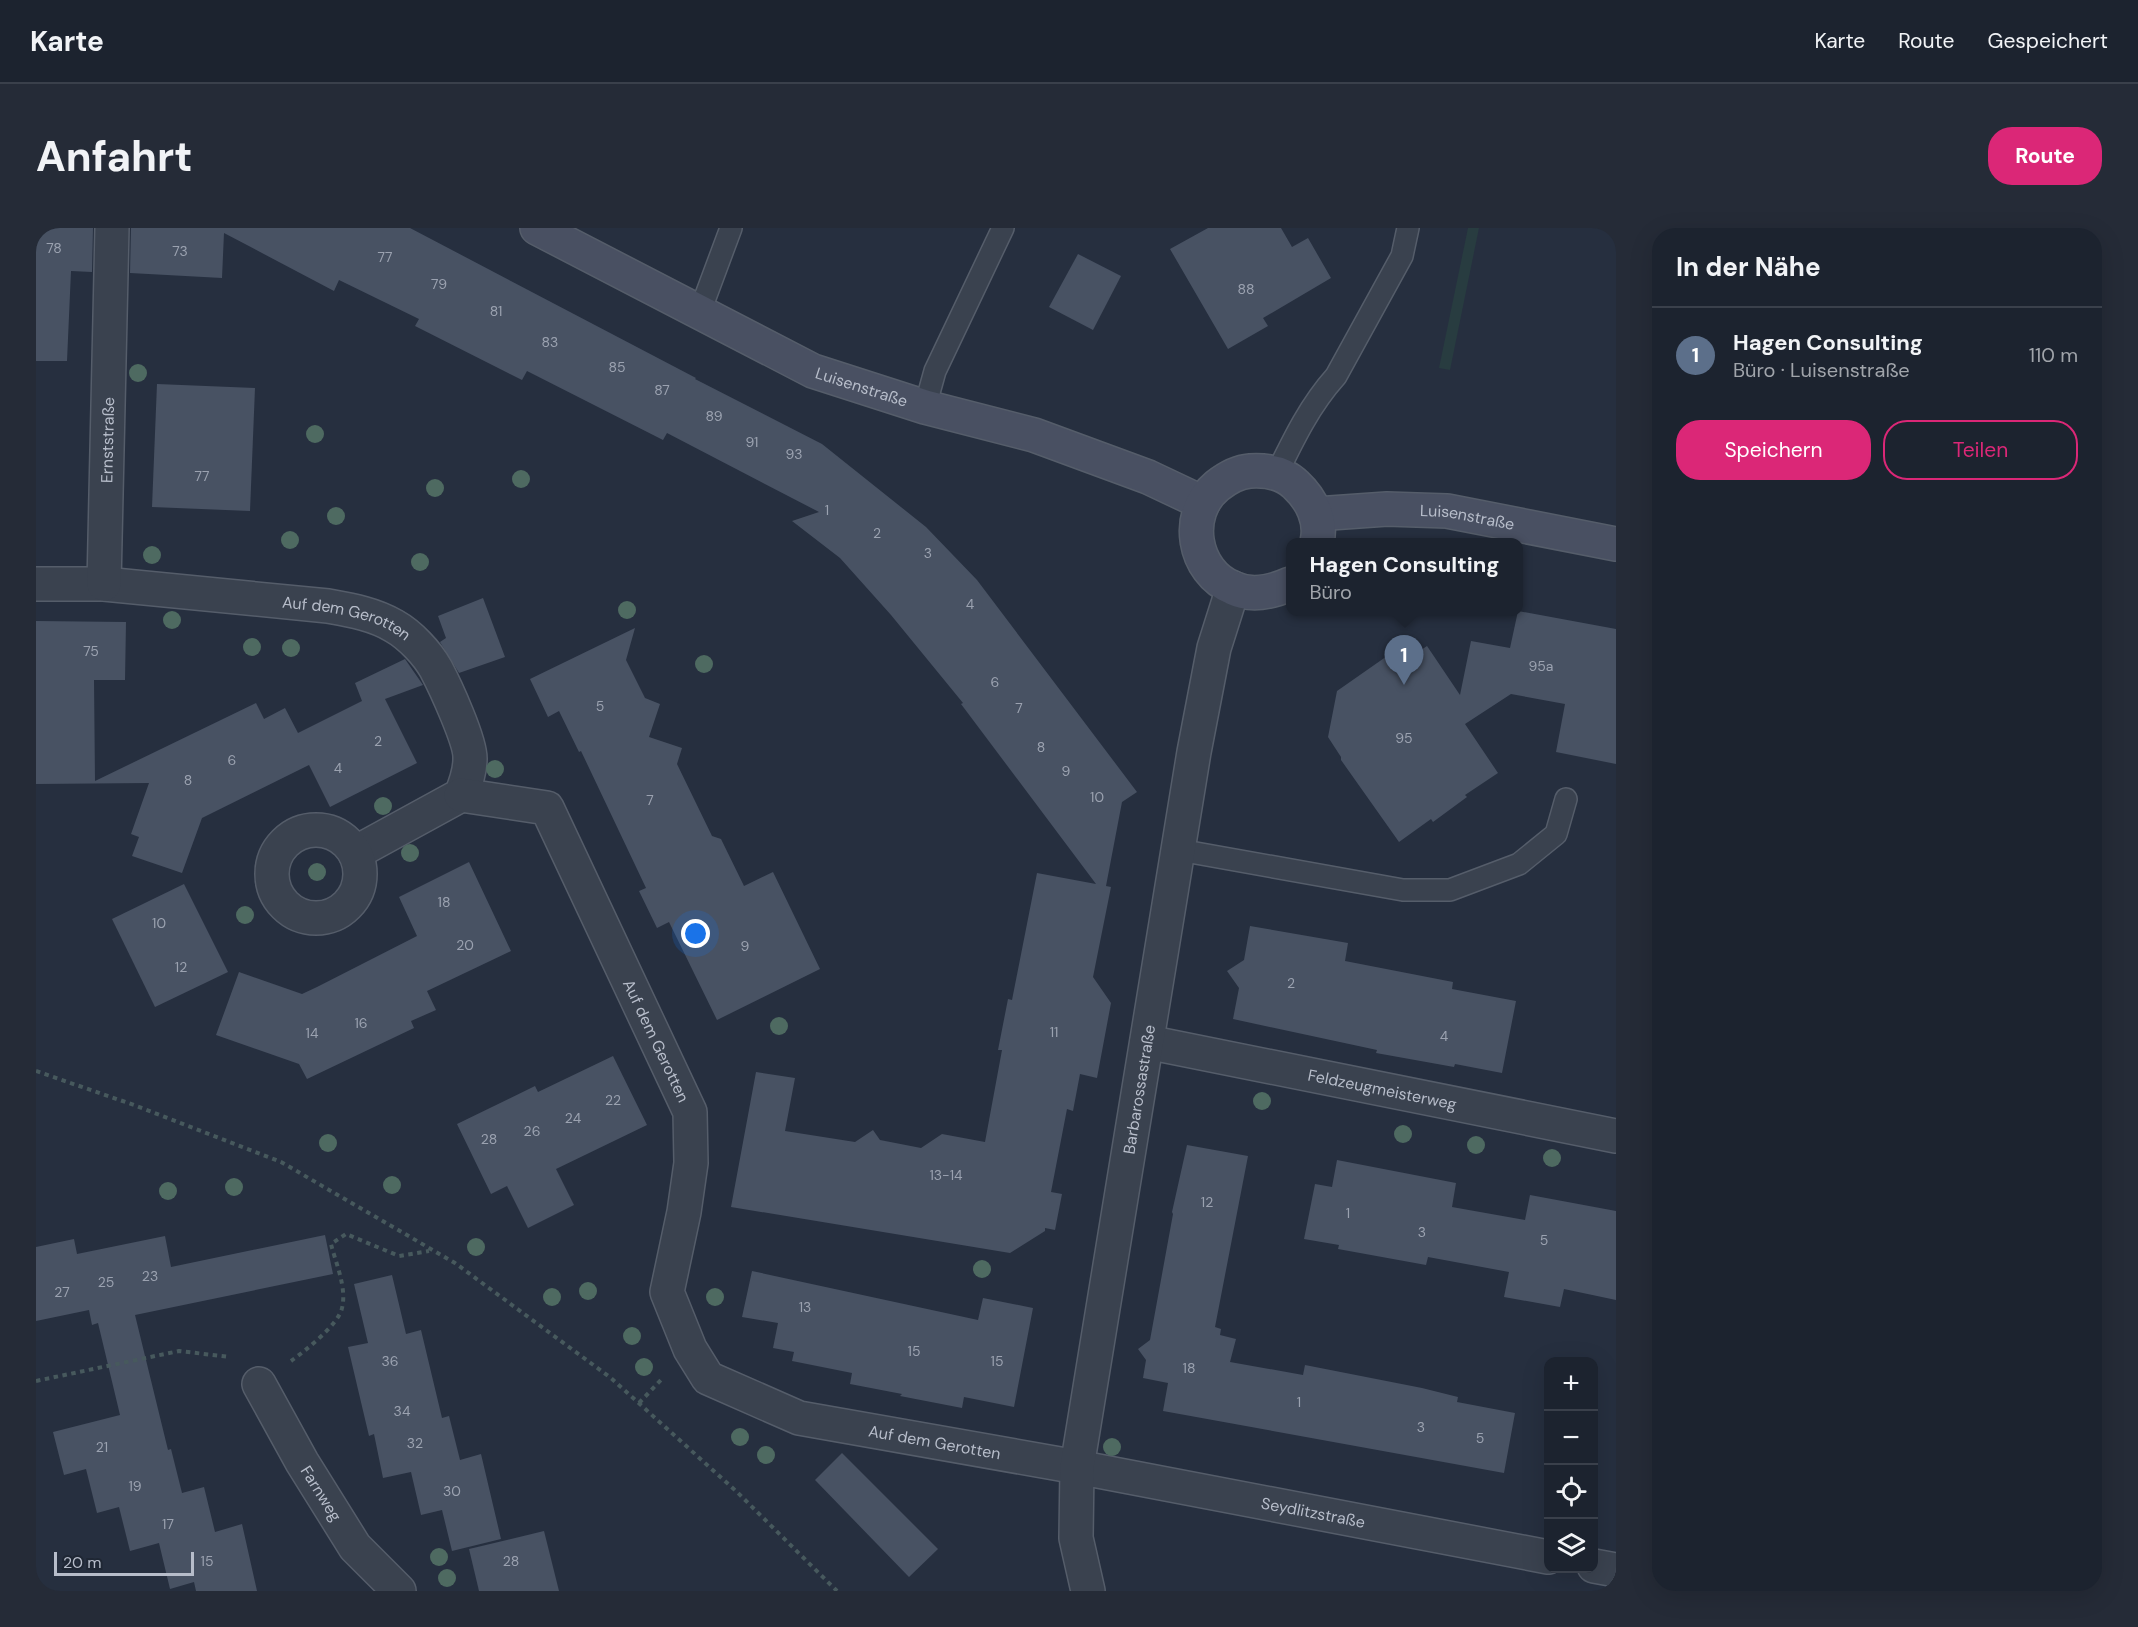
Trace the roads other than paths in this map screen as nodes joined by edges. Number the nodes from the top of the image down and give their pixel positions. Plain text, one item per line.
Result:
1 (112, 228) edge
2 (537, 228) edge
3 (731, 228) edge
4 (1003, 228) edge
5 (1408, 228) edge
6 (699, 314) junction
7 (925, 407) junction
8 (1277, 473) junction
9 (1203, 503) junction
10 (1316, 528) edge
11 (1616, 544) edge
12 (36, 584) edge
13 (104, 584) junction
14 (1286, 586) edge
15 (1233, 588) junction
16 (461, 795) junction
17 (1566, 799) dead end
18 (1179, 850) junction
19 (355, 853) dead end
20 (1147, 1042) junction
21 (1616, 1136) edge
22 (259, 1384) road end
23 (1077, 1467) junction
24 (1544, 1556) edge
25 (1598, 1567) edge
26 (1616, 1570) edge
27 (399, 1591) edge
28 (1088, 1591) edge

1 - 13 street, Ernststraße
2 - 6 main road, Luisenstraße
3 - 6 lane
4 - 7 lane
5 - 8 lane
6 - 7 main road, Luisenstraße
7 - 9 main road, Luisenstraße
8 - 9 main road
8 - 10 main road
9 - 15 main road
10 - 11 main road, Luisenstraße
12 - 13 street
13 - 16 street, Auf dem Gerotten
14 - 15 main road
15 - 18 street, Barbarossastraße
16 - 19 street
16 - 23 street, Auf dem Gerotten
17 - 18 lane
18 - 20 street, Barbarossastraße
20 - 21 street, Feldzeugmeisterweg
20 - 23 street, Barbarossastraße
22 - 27 street, Farnweg
23 - 24 street, Seydlitzstraße
23 - 28 street, Barbarossastraße
25 - 26 street

